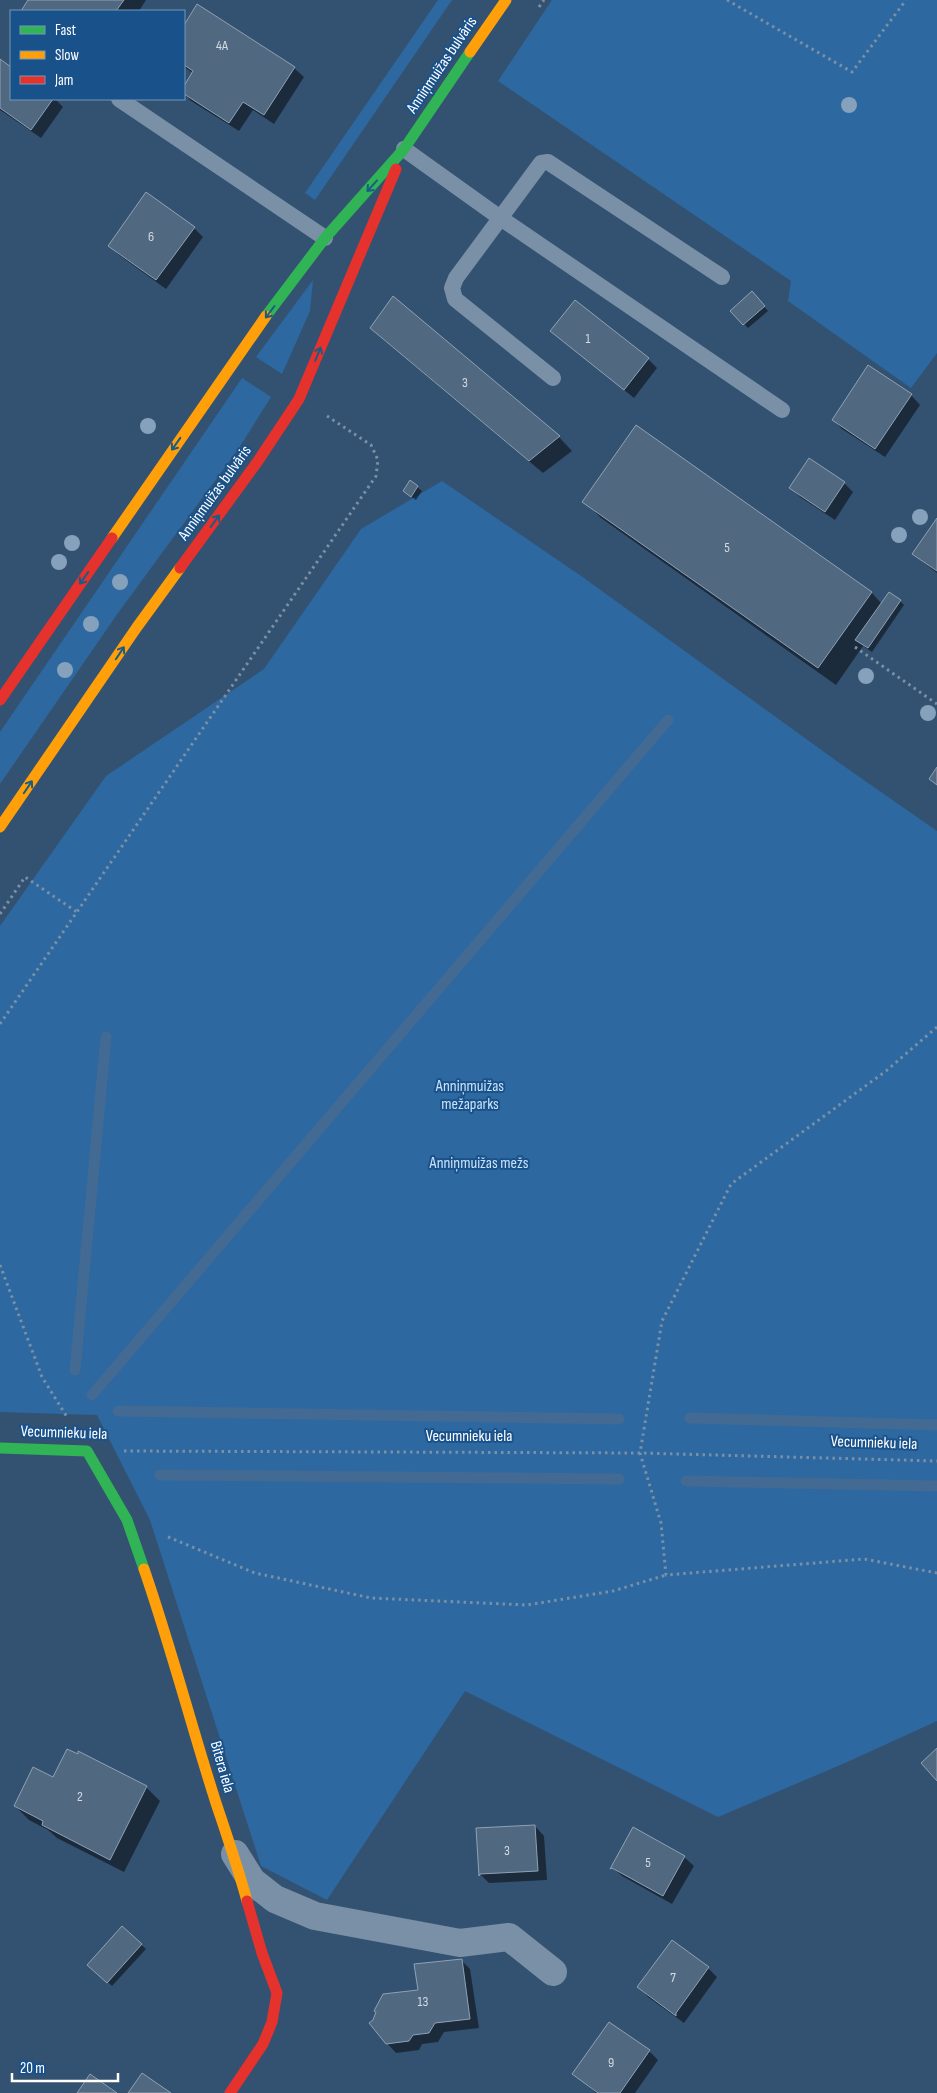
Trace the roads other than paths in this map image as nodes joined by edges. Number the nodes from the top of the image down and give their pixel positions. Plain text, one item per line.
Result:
1 (506, 0) edge
2 (120, 100) edge
3 (404, 149) junction
4 (499, 217) junction
5 (325, 238) junction
6 (722, 278) dead end
7 (553, 378) dead end
8 (782, 410) dead end
9 (0, 700) edge
10 (0, 827) edge
11 (0, 1448) edge
12 (87, 1451) joint
13 (232, 1848) junction
14 (553, 1972) dead end
15 (230, 2093) edge

1 - 3 street, Anniņmuižas bulvāris
2 - 5 lane
3 - 4 lane
3 -> 5 street, Anniņmuižas bulvāris
10 -> 3 street, Anniņmuižas bulvāris
4 - 6 lane
4 - 7 lane
4 - 8 lane
5 -> 9 street, Anniņmuižas bulvāris
11 - 12 street, Vecumnieku iela
12 - 13 street, Bitera iela
13 - 14 street
13 - 15 street, Bitera iela

